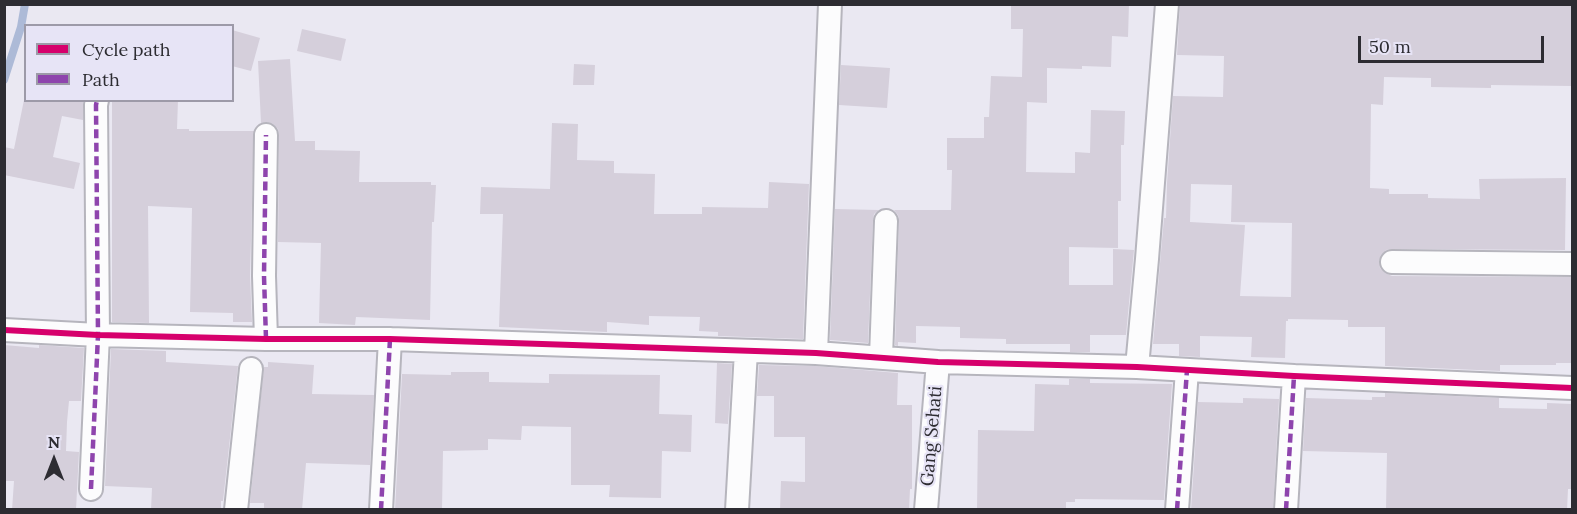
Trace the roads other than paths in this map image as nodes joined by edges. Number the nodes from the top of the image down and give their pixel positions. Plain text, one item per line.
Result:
1 (830, 4) edge
2 (1167, 4) edge
3 (97, 102) edge
4 (266, 135) dead end
5 (886, 221) dead end
6 (1392, 262) dead end
7 (1572, 264) edge
8 (4, 330) edge
9 (98, 335) junction
10 (266, 339) junction
11 (390, 339) junction
12 (746, 351) junction
13 (816, 353) junction
14 (881, 357) junction
15 (939, 362) junction
16 (1137, 367) junction
17 (251, 369) dead end
18 (1187, 370) junction
19 (1294, 376) junction
20 (1572, 388) edge
21 (91, 489) dead end
22 (236, 510) edge
23 (381, 510) edge
24 (737, 510) edge
25 (926, 510) edge
26 (1177, 510) edge
27 (1286, 510) edge

1 - 13 street
2 - 16 street
3 - 9 street
4 - 10 street
5 - 14 street
6 - 7 street
8 - 9 street
9 - 10 street
9 - 21 street
10 - 11 street
11 - 12 street
11 - 23 street
12 - 13 street
12 - 24 street
13 - 14 street
14 - 15 street
15 - 16 street
15 - 25 street, Gang Sehati
16 - 18 street
17 - 22 street
18 - 19 street
18 - 26 street
19 - 20 street
19 - 27 street

